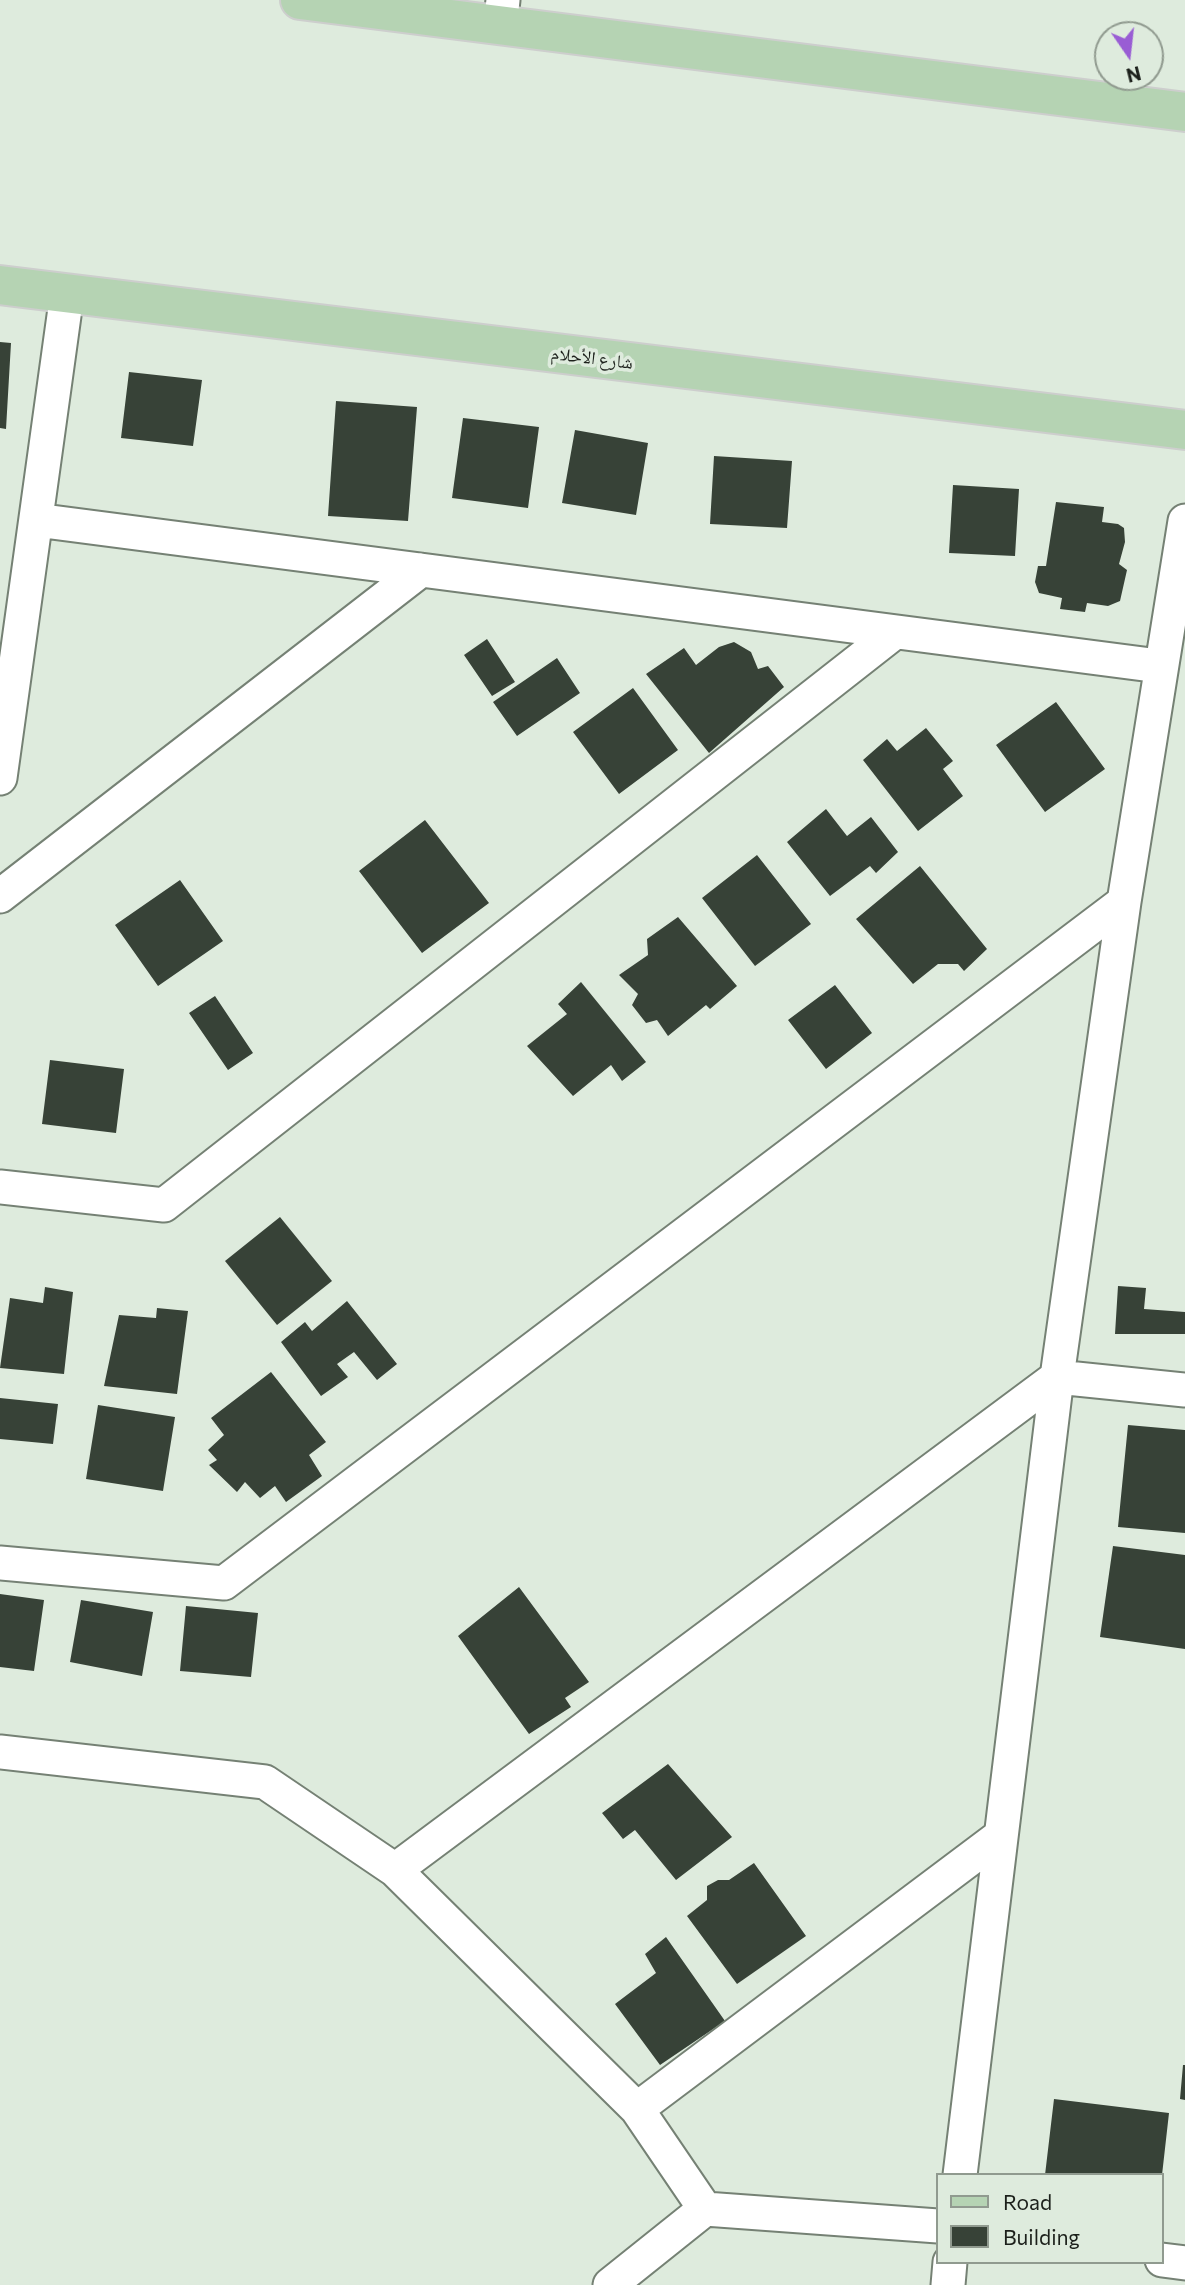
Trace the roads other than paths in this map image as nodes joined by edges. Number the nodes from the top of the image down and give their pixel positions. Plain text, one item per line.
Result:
1 (300, 0) edge
2 (502, 13) edge
3 (1185, 112) edge
4 (0, 285) edge
5 (67, 294) junction
6 (1185, 429) edge
7 (36, 520) junction
8 (1185, 521) edge
9 (421, 570) junction
10 (895, 632) junction
11 (1159, 666) junction
12 (0, 778) edge
13 (0, 896) edge
14 (1124, 902) junction
15 (0, 1187) edge
16 (1057, 1377) junction
17 (1185, 1390) edge
18 (0, 1563) edge
19 (0, 1752) edge
20 (999, 1837) junction
21 (395, 1870) junction
22 (637, 2109) junction
23 (960, 2173) edge
24 (705, 2209) junction
25 (936, 2226) edge
26 (1164, 2260) edge
27 (1185, 2263) edge
28 (950, 2264) edge
29 (610, 2285) edge
30 (948, 2285) edge

1 - 2 main road
2 - 3 main road
4 - 5 main road, شارع الأحلام
5 - 6 main road, شارع الأحلام
5 - 7 street
7 - 9 street
7 - 12 street
8 - 11 street
9 - 10 street
9 - 13 street
10 - 11 street
10 - 15 street
11 - 14 street
14 - 16 street
14 - 18 street
16 - 17 street
16 - 20 street
16 - 21 street
19 - 21 street
20 - 22 street
20 - 23 street
21 - 22 street
22 - 24 street
24 - 25 street
24 - 29 street
26 - 27 street
28 - 30 street

